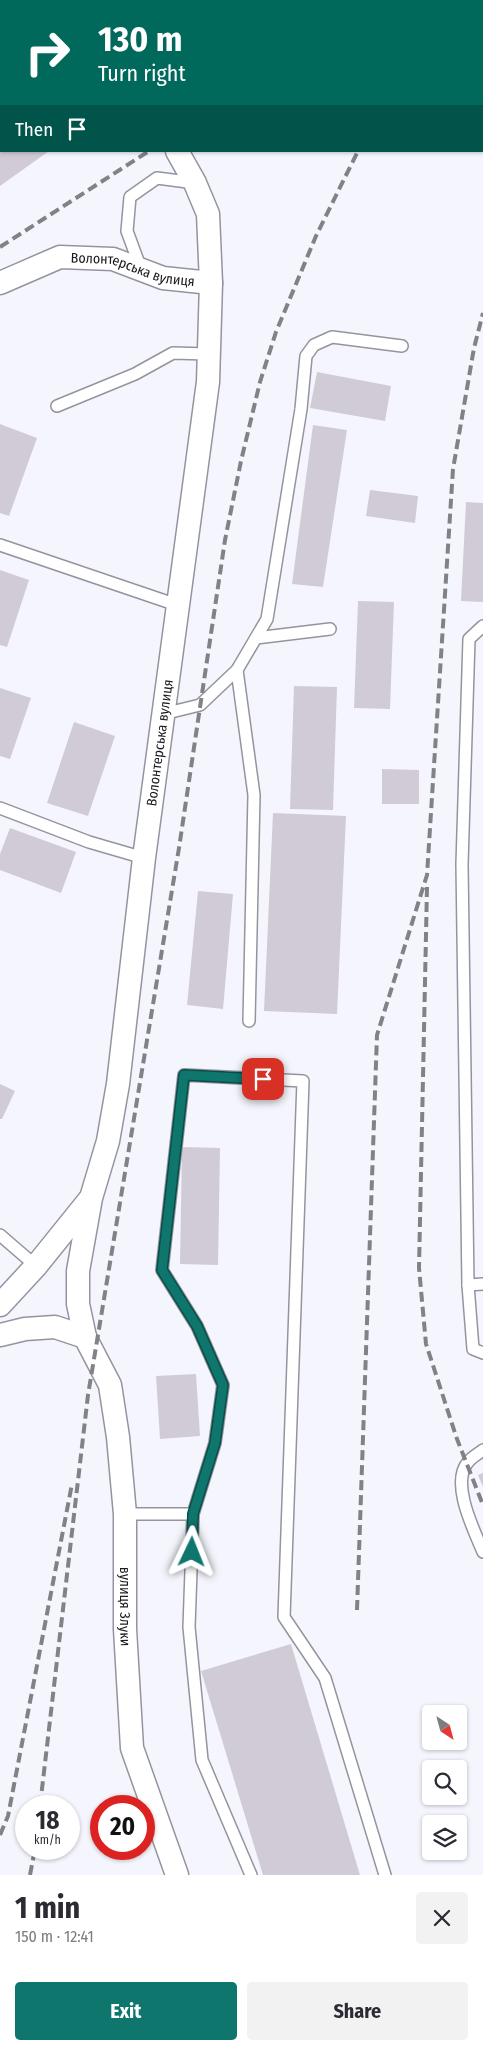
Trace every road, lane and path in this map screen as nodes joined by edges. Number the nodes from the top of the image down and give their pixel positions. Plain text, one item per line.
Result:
1 (178, 152) edge
2 (195, 182) junction
3 (142, 270) junction
4 (0, 283) edge
5 (211, 283) junction
6 (402, 346) dead end
7 (208, 354) junction
8 (56, 406) dead end
9 (0, 545) edge
10 (177, 605) junction
11 (483, 626) edge
12 (330, 628) dead end
13 (256, 638) junction
14 (237, 670) junction
15 (163, 714) junction
16 (0, 808) edge
17 (144, 858) junction
18 (249, 1021) dead end
19 (91, 1198) junction
20 (0, 1235) edge
21 (36, 1266) junction
22 (78, 1271) joint
23 (483, 1284) edge
24 (468, 1285) junction
25 (0, 1305) edge
26 (0, 1335) edge
27 (85, 1337) junction
28 (483, 1353) edge
29 (483, 1450) edge
30 (125, 1514) junction
31 (193, 1514) junction
32 (483, 1552) edge
33 (177, 1875) edge
34 (250, 1875) edge
35 (386, 1875) edge

1 - 2 street, Волонтерська вулиця
2 - 3 lane
2 - 5 street, Волонтерська вулиця
3 - 4 street, Волонтерська вулиця
3 - 5 street, Волонтерська вулиця
5 - 7 street, Волонтерська вулиця
6 - 13 lane
7 - 8 lane
7 - 10 street, Волонтерська вулиця
9 - 10 lane
10 - 15 street, Волонтерська вулиця
11 - 24 lane
12 - 13 lane
13 - 14 lane
14 - 15 lane
14 - 18 lane
15 - 17 street, Волонтерська вулиця
16 - 17 lane
17 - 19 street, Волонтерська вулиця
19 - 21 street, Волонтерська вулиця
19 - 22 street, Волонтерська вулиця
20 - 21 lane
21 - 25 street, Волонтерська вулиця
22 - 27 street, вулиця Злуки
23 - 24 lane
24 - 28 lane
26 - 27 street
27 - 30 street, вулиця Злуки
29 - 32 lane
30 - 31 lane
30 - 33 street, вулиця Злуки
31 - 34 lane
31 - 35 lane

